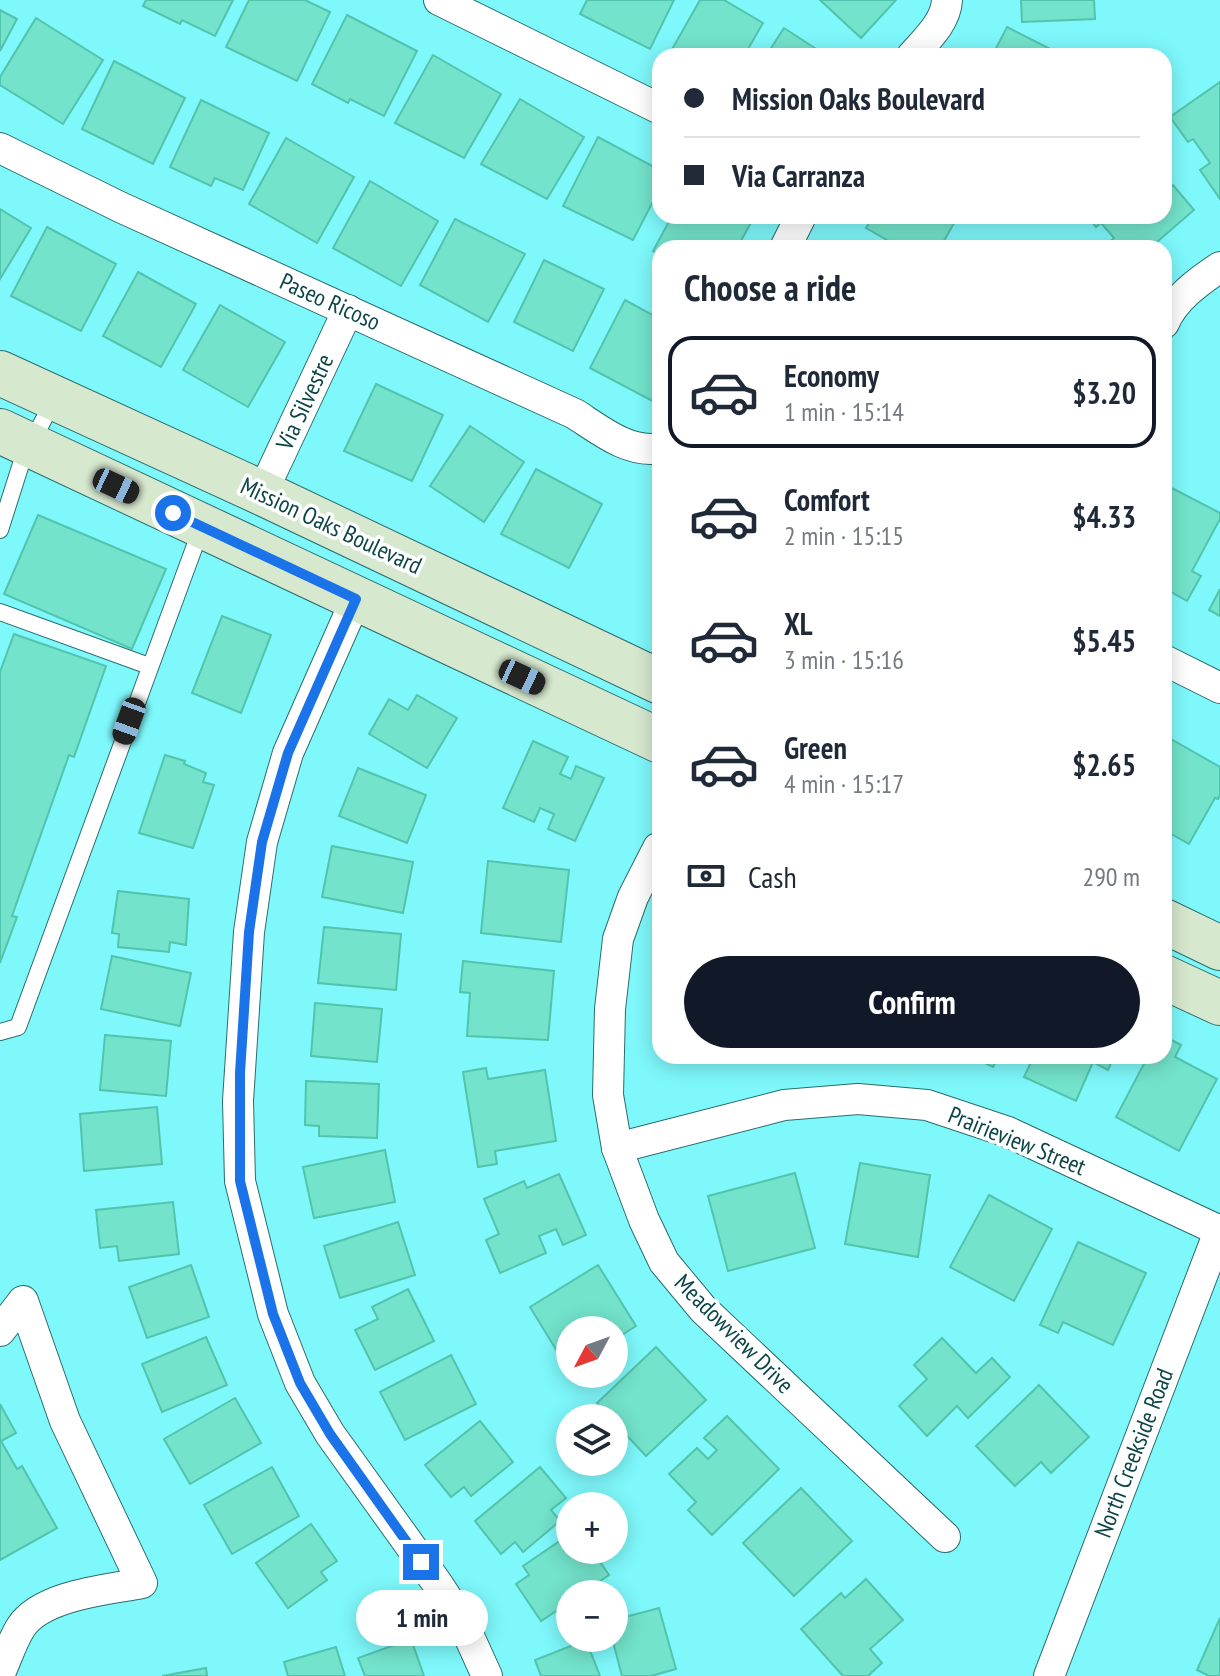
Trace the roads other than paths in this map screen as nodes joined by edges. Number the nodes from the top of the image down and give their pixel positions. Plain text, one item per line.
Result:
1 (439, 0) edge
2 (947, 0) edge
3 (919, 48) edge
4 (652, 105) edge
5 (0, 148) edge
6 (1220, 267) edge
7 (348, 310) junction
8 (1172, 311) edge
9 (0, 373) edge
10 (54, 398) junction
11 (15, 438) edge
12 (652, 450) edge
13 (262, 493) junction
14 (202, 527) junction
15 (0, 530) edge
16 (356, 599) junction
17 (0, 612) edge
18 (1172, 664) edge
19 (149, 666) junction
20 (652, 678) edge
21 (1220, 688) edge
22 (652, 737) edge
23 (652, 860) edge
24 (1172, 925) edge
25 (1220, 948) edge
26 (1172, 981) edge
27 (1220, 1003) edge
28 (0, 1032) edge
29 (617, 1148) junction
30 (1220, 1230) edge
31 (0, 1331) edge
32 (945, 1537) dead end
33 (0, 1673) edge
34 (1057, 1674) edge
35 (487, 1676) edge

1 - 4 street
2 - 3 street
5 - 7 street, Paseo Ricoso
6 - 8 street
7 - 12 street, Paseo Ricoso
7 - 13 street, Via Silvestre
9 - 10 main road, Mission Oaks Boulevard
10 - 11 lane
10 - 13 main road, Mission Oaks Boulevard
11 - 14 main road
11 - 15 lane
13 - 20 main road, Mission Oaks Boulevard
14 - 16 main road
14 - 19 lane
16 - 22 main road
16 - 35 street
17 - 19 lane
18 - 21 street
19 - 28 lane
23 - 29 street, Meadowview Drive
24 - 25 main road
26 - 27 main road
29 - 30 street, Prairieview Street
29 - 32 street, Meadowview Drive
30 - 34 street, North Creekside Road
31 - 33 street

